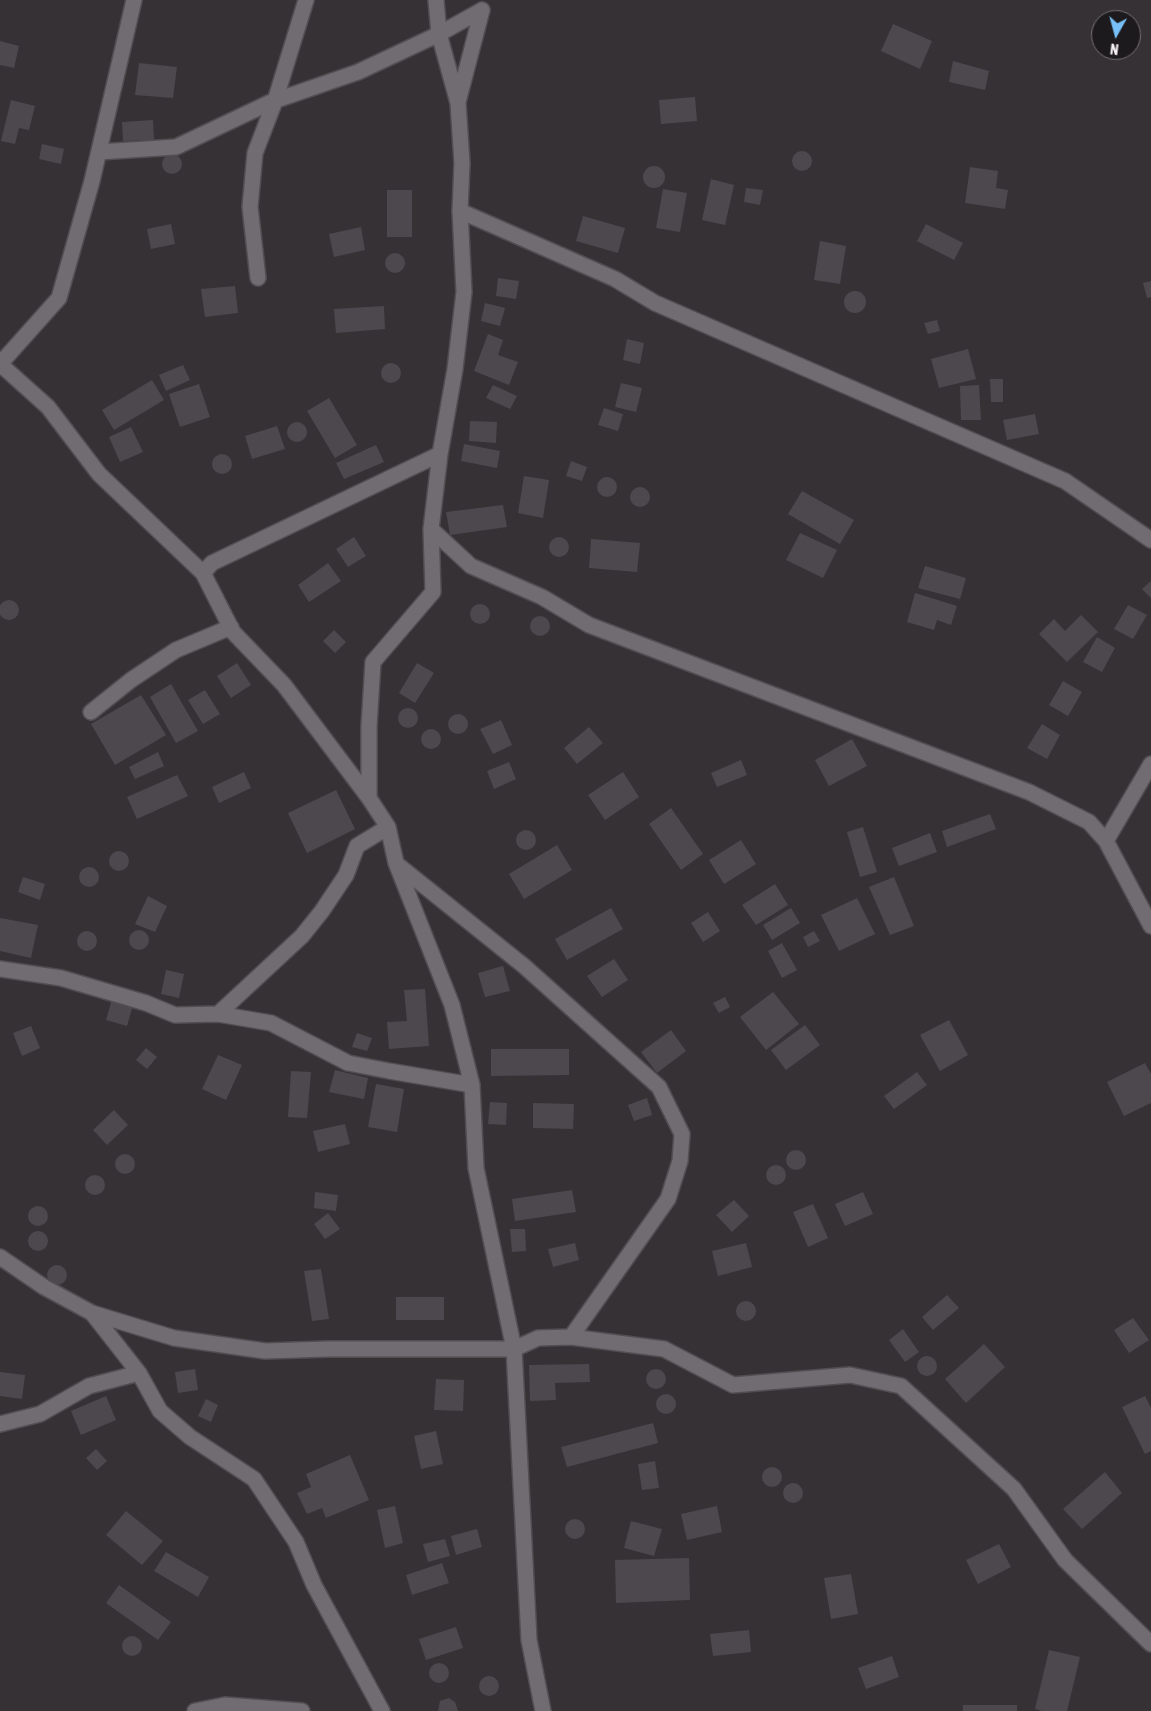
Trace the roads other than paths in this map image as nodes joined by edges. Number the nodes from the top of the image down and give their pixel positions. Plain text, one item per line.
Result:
1 (134, 0) edge
2 (306, 0) edge
3 (436, 0) edge
4 (439, 34) junction
5 (276, 100) junction
6 (458, 103) junction
7 (99, 152) junction
8 (460, 211) junction
9 (258, 278) dead end
10 (0, 364) edge
11 (440, 454) junction
12 (432, 530) junction
13 (1151, 540) edge
14 (203, 573) junction
15 (231, 627) junction
16 (91, 712) dead end
17 (1151, 764) edge
18 (368, 798) junction
19 (388, 827) junction
20 (1106, 842) junction
21 (396, 863) junction
22 (1151, 926) edge
23 (0, 969) edge
24 (218, 1014) junction
25 (472, 1084) junction
26 (0, 1257) edge
27 (92, 1313) junction
28 (570, 1337) junction
29 (514, 1349) junction
30 (139, 1373) junction
31 (0, 1424) edge
32 (1151, 1644) edge
33 (195, 1711) edge
34 (302, 1711) edge
35 (382, 1711) edge
36 (543, 1711) edge

1 - 7 street
2 - 5 street
3 - 4 street
4 - 5 street
4 - 6 street
4 - 6 street
5 - 7 street
5 - 9 street
6 - 8 street
7 - 10 street
8 - 11 street
8 - 13 street
10 - 14 street
11 - 12 street
11 - 14 street
12 - 18 street
12 - 20 street
14 - 15 street
15 - 16 street
15 - 18 street
17 - 20 street
18 - 19 street
19 - 21 street
19 - 24 street
20 - 22 street
21 - 25 street
21 - 28 street
23 - 24 street
24 - 25 street
25 - 29 street
26 - 27 street
27 - 29 street
27 - 30 street
28 - 29 street
28 - 32 street
29 - 36 street
30 - 31 street
30 - 35 street
33 - 34 street

